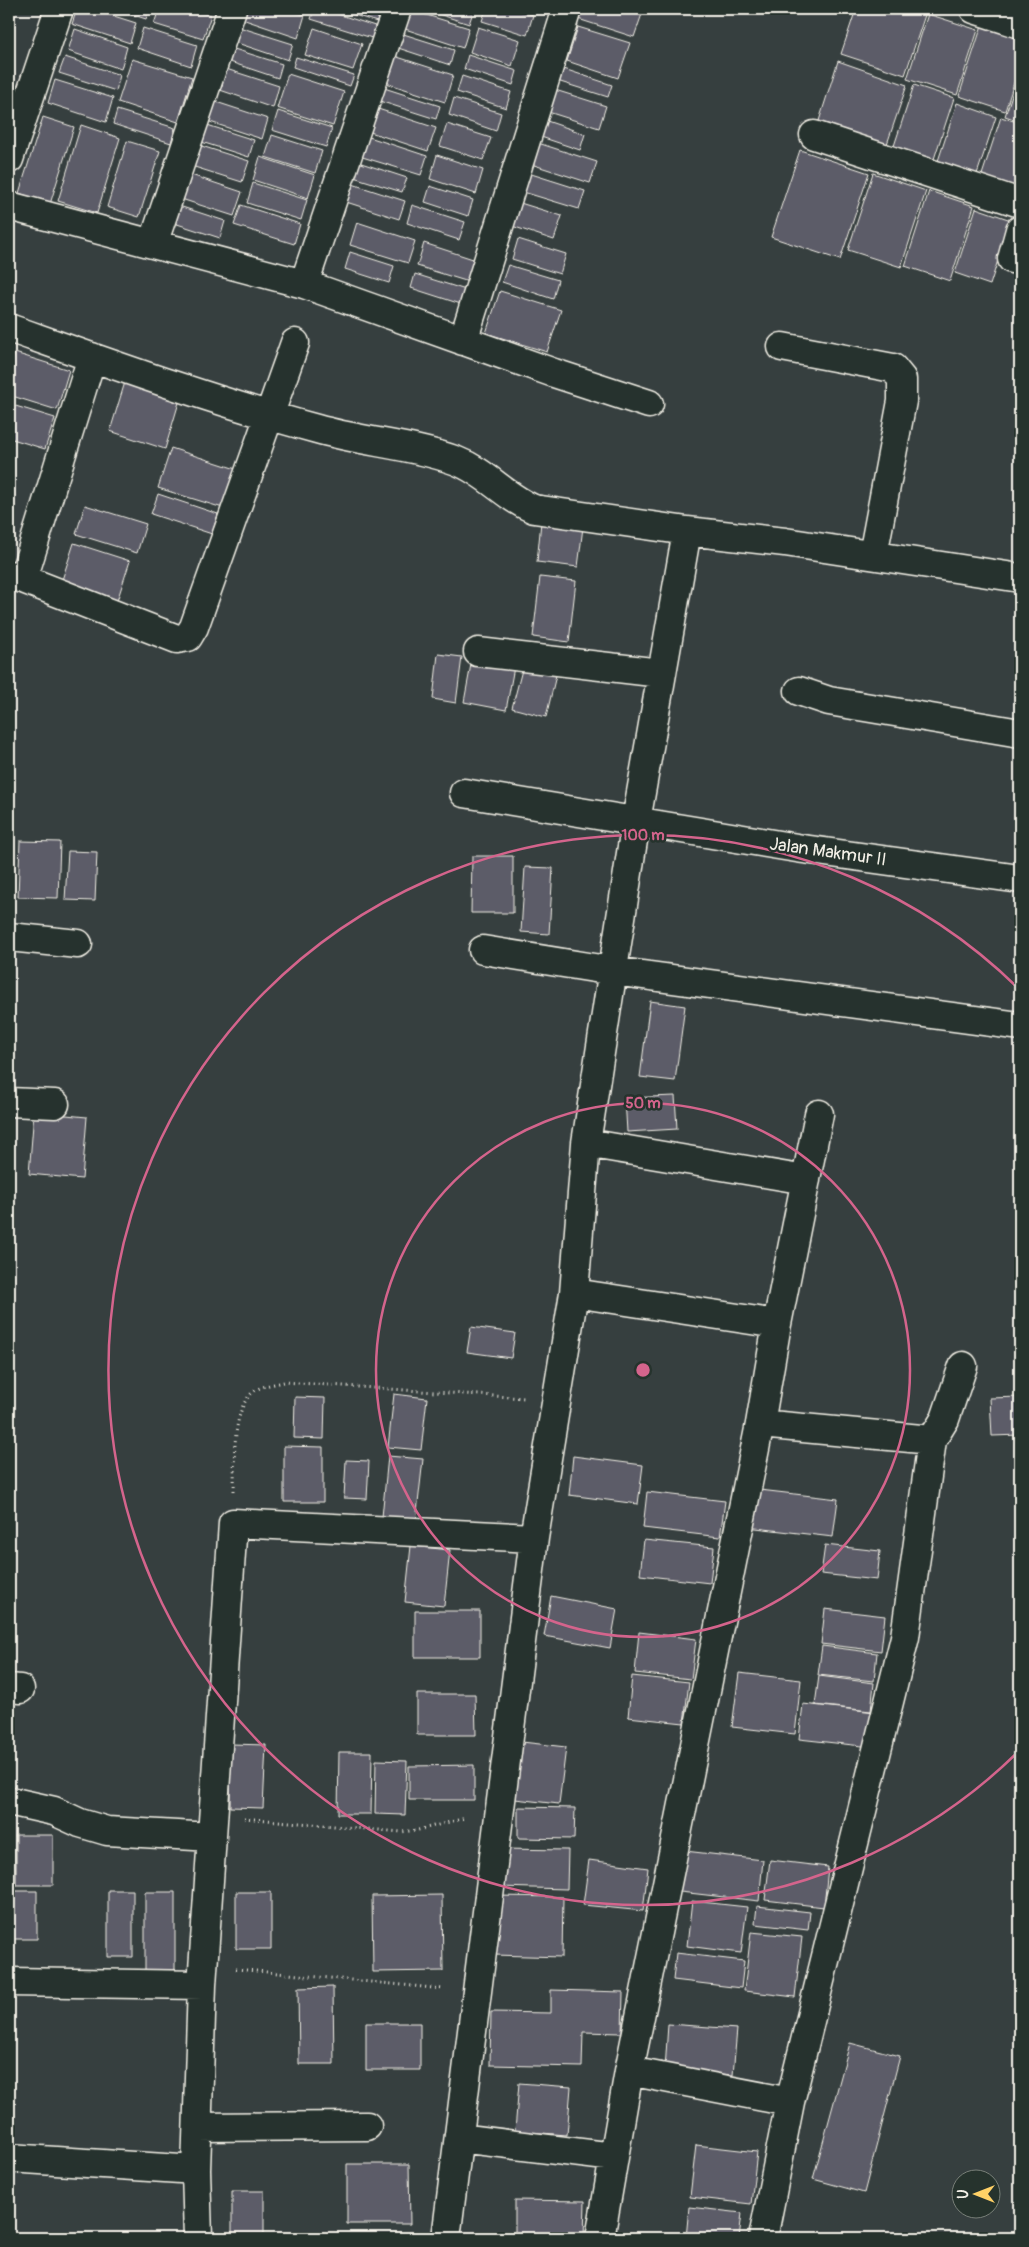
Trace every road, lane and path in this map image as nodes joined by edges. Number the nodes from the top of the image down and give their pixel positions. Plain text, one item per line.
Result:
1 (59, 9) edge
2 (232, 9) edge
3 (397, 9) edge
4 (567, 9) edge
5 (974, 9) edge
6 (1020, 24) edge
7 (814, 136) dead end
8 (9, 159) edge
9 (1020, 203) edge
10 (9, 206) edge
11 (1020, 230) edge
12 (153, 244) junction
13 (1012, 259) dead end
14 (304, 284) junction
15 (9, 328) edge
16 (463, 341) junction
17 (295, 343) dead end
18 (782, 347) dead end
19 (92, 358) junction
20 (649, 404) dead end
21 (268, 416) junction
22 (687, 531) junction
23 (873, 555) junction
24 (16, 577) edge
25 (1020, 578) edge
26 (478, 652) dead end
27 (661, 673) junction
28 (799, 691) dead end
29 (1020, 733) edge
30 (464, 792) dead end
31 (636, 821) junction
32 (1020, 879) edge
33 (9, 937) edge
34 (78, 944) dead end
35 (484, 950) dead end
36 (613, 971) junction
37 (1020, 1026) edge
38 (9, 1102) edge
39 (55, 1104) dead end
40 (819, 1114) dead end
41 (586, 1143) junction
42 (806, 1180) junction
43 (574, 1293) junction
44 (777, 1324) junction
45 (963, 1366) dead end
46 (556, 1400) junction
47 (760, 1424) junction
48 (932, 1440) junction
49 (233, 1523) junction
50 (534, 1538) junction
51 (9, 1801) edge
52 (499, 1820) junction
53 (213, 1826) junction
54 (202, 1975) junction
55 (9, 1982) edge
56 (476, 1992) junction
57 (629, 2071) junction
58 (790, 2102) junction
59 (367, 2126) dead end
60 (198, 2127) junction
61 (459, 2138) junction
62 (614, 2157) junction
63 (9, 2158) edge
64 (196, 2170) junction
65 (198, 2238) edge
66 (446, 2238) edge
67 (600, 2238) edge
68 (763, 2238) edge

1 - 8 street
2 - 12 street
3 - 14 street
4 - 16 street
5 - 6 street
7 - 9 street
10 - 12 street
11 - 13 street
12 - 14 street
14 - 16 street
15 - 19 street
16 - 20 street
17 - 21 street
18 - 23 street
19 - 21 street
19 - 24 street
21 - 22 street
21 - 24 street
22 - 23 street
22 - 27 street
23 - 25 street
26 - 27 street
27 - 31 street
28 - 29 street
30 - 31 street, Jalan Makmur II
31 - 32 street, Jalan Makmur II
31 - 36 street
33 - 34 street
35 - 36 street
36 - 37 street
36 - 41 street
38 - 39 street
40 - 42 street
41 - 42 street
41 - 43 street
42 - 44 street
43 - 44 street
43 - 46 street
44 - 47 street
45 - 48 street
46 - 49 path
46 - 50 street
47 - 48 street
47 - 57 street
48 - 58 street
49 - 50 street
49 - 53 street
50 - 52 street
51 - 53 street
52 - 53 path
52 - 56 street
53 - 54 street
54 - 55 street
54 - 56 path
54 - 60 street
56 - 61 street
57 - 58 street
57 - 62 street
58 - 68 street
59 - 60 street
60 - 64 street
61 - 62 street
61 - 66 street
62 - 67 street
63 - 64 street
64 - 65 street

